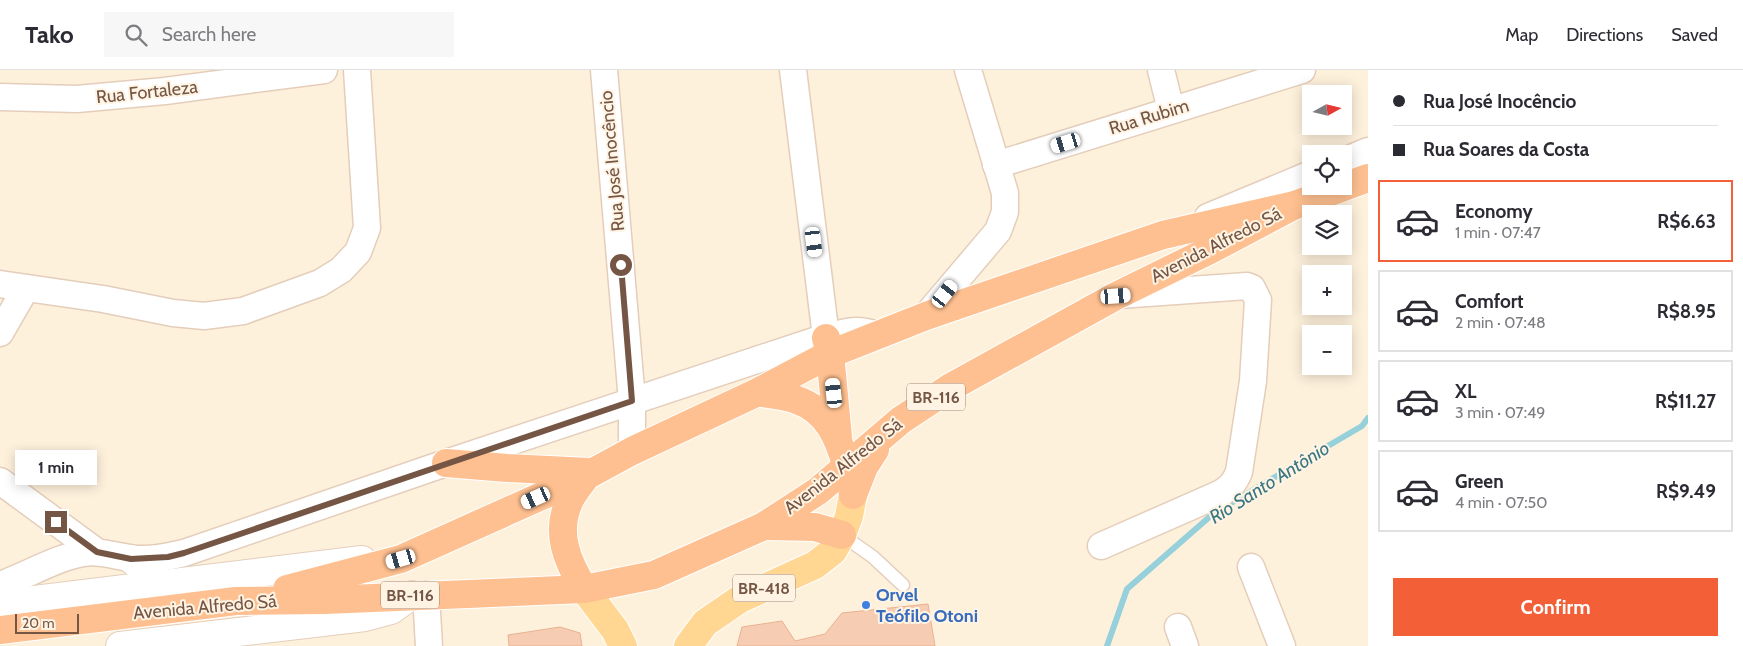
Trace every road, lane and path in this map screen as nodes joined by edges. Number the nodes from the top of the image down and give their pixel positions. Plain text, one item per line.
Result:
1 (324, 70) edge
2 (357, 70) edge
3 (604, 70) edge
4 (793, 70) edge
5 (968, 70) edge
6 (1161, 70) edge
7 (1302, 70) edge
8 (0, 97) edge
9 (1171, 110) junction
10 (1368, 151) edge
11 (1352, 158) edge
12 (996, 165) junction
13 (1302, 178) edge
14 (1368, 178) edge
15 (1295, 205) junction
16 (1163, 236) junction
17 (0, 284) edge
18 (26, 288) junction
19 (1116, 296) junction
20 (926, 316) junction
21 (0, 333) edge
22 (828, 345) junction
23 (758, 392) junction
24 (632, 401) junction
25 (901, 420) junction
26 (838, 438) junction
27 (632, 452) junction
28 (446, 463) junction
29 (847, 467) junction
30 (589, 474) junction
31 (0, 480) edge
32 (853, 495) junction
33 (764, 526) junction
34 (842, 535) junction
35 (1101, 546) dead end
36 (97, 552) junction
37 (131, 559) junction
38 (401, 559) junction
39 (1251, 566) dead end
40 (162, 584) junction
41 (0, 585) edge
42 (903, 585) dead end
43 (584, 589) junction
44 (419, 595) junction
45 (236, 600) junction
46 (0, 604) edge
47 (0, 630) edge
48 (219, 641) edge
49 (120, 646) edge
50 (429, 646) edge
51 (623, 646) edge
52 (688, 646) edge
53 (1282, 646) edge

1 - 8 street, Rua Fortaleza
2 - 18 street
3 - 24 street, Rua José Inocêncio
4 - 22 street
5 - 12 street
6 - 9 street
7 - 9 street, Rua Rubim
9 - 12 street, Rua Rubim
10 - 11 street
12 - 20 street
13 - 16 street, Avenida Alfredo Sá
14 - 15 highway, Avenida Alfredo Sá / BR-116
15 - 16 highway, Avenida Alfredo Sá / BR-116
15 - 19 highway, Avenida Alfredo Sá / BR-116
16 - 20 highway, Avenida Alfredo Sá / BR-116
17 - 18 street
18 - 21 street
19 - 25 highway, Avenida Alfredo Sá / BR-116
19 - 35 street
20 - 22 highway, Avenida Alfredo Sá / BR-116
22 - 23 highway, Avenida Alfredo Sá / BR-116
22 - 24 street, Avenida Alfredo Sá
22 - 26 highway
23 - 26 highway
23 - 27 highway, Avenida Alfredo Sá / BR-116
24 - 27 street, Rua José Inocêncio
24 - 28 street, Avenida Alfredo Sá
25 - 29 highway, Avenida Alfredo Sá / BR-116
25 - 32 highway
26 - 29 highway
27 - 30 highway, Avenida Alfredo Sá / BR-116
28 - 30 highway
28 - 37 street, Avenida Alfredo Sá
29 - 32 main road, BR-418
29 - 33 highway, Avenida Alfredo Sá / BR-116
30 - 38 highway, BR-116
30 - 43 highway
31 - 36 street
32 - 34 main road, BR-418
33 - 34 highway
33 - 43 highway, Avenida Alfredo Sá / BR-116
34 - 42 lane
34 - 52 main road, BR-418
36 - 37 street, Avenida Alfredo Sá
36 - 41 street
37 - 40 street
38 - 40 street, Avenida Alfredo Sá
38 - 45 highway, BR-116
39 - 53 street
40 - 46 street, Avenida Alfredo Sá
43 - 44 highway, Avenida Alfredo Sá / BR-116
43 - 51 main road
44 - 45 highway, Avenida Alfredo Sá / BR-116
44 - 48 street, Avenida Alfredo Sá
44 - 50 street
45 - 47 highway, Avenida Alfredo Sá / BR-116
48 - 49 street, Avenida Alfredo Sá

